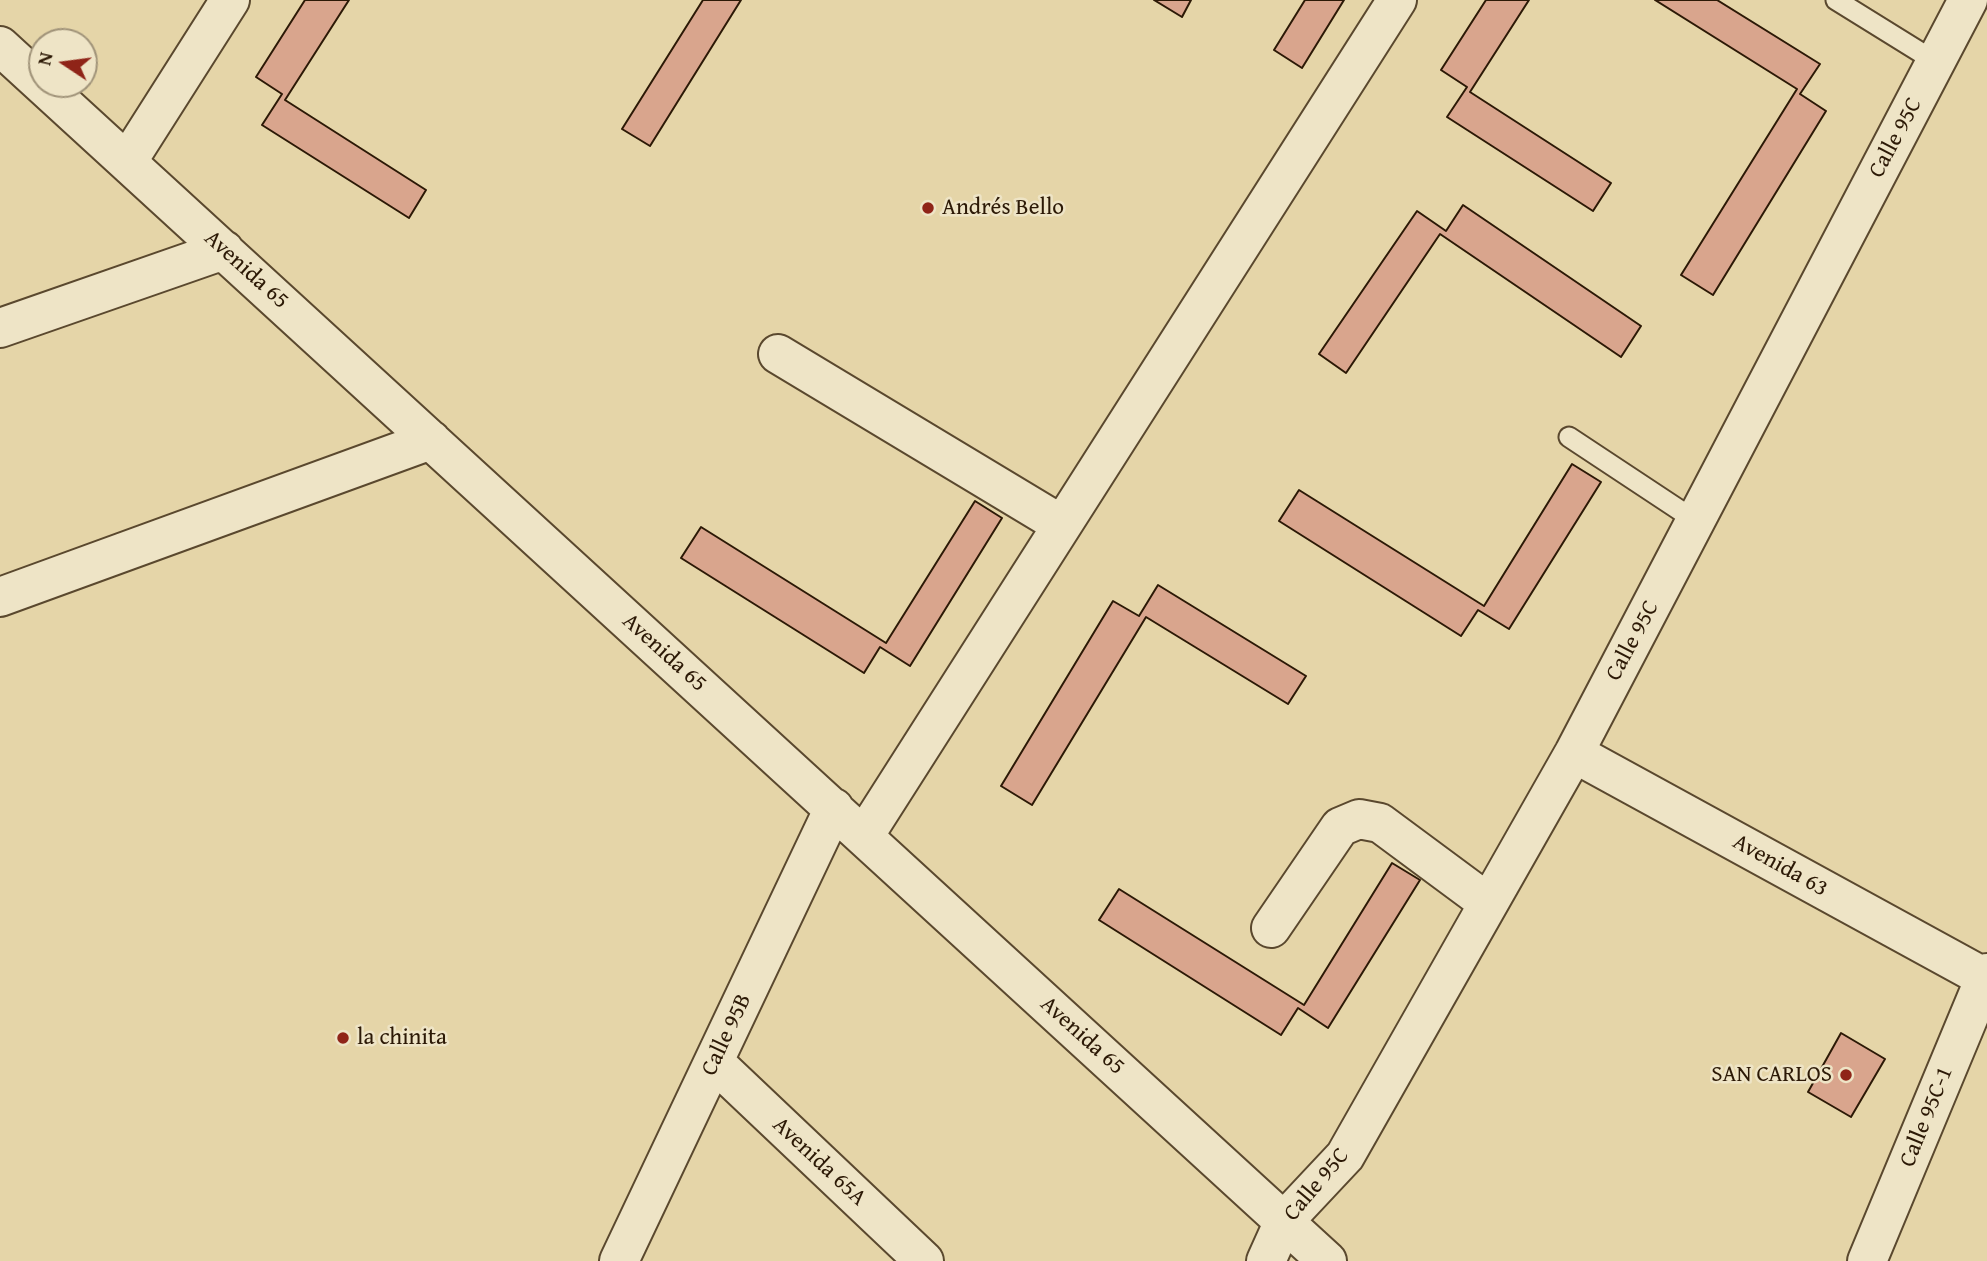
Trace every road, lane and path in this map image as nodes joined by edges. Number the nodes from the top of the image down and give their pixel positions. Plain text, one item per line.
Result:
1 (230, 0) edge
2 (1397, 0) edge
3 (1836, 0) edge
4 (1968, 0) edge
5 (0, 46) edge
6 (1936, 62) junction
7 (127, 162) junction
8 (224, 250) junction
9 (0, 328) edge
10 (778, 354) dead end
11 (1569, 437) dead end
12 (431, 440) junction
13 (1696, 521) junction
14 (1062, 525) junction
15 (0, 597) edge
16 (1574, 753) junction
17 (834, 808) junction
18 (863, 836) junction
19 (1488, 903) junction
20 (1270, 928) dead end
21 (1986, 977) edge
22 (714, 1062) junction
23 (1284, 1221) junction
24 (619, 1261) edge
25 (924, 1261) edge
26 (1266, 1261) edge
27 (1327, 1261) edge
28 (1867, 1261) edge

1 - 7 street
2 - 14 street
3 - 6 lane
4 - 6 street, Calle 95C
5 - 7 street, Avenida 65
6 - 13 street, Calle 95C
7 - 8 street, Avenida 65
8 - 9 street
8 - 12 street, Avenida 65
10 - 14 street
11 - 13 lane
12 - 15 street
12 - 17 street, Avenida 65
13 - 16 street, Calle 95C
14 - 18 street
16 - 19 street, Calle 95C
16 - 21 street, Avenida 63
17 - 18 street, Avenida 65
17 - 22 street, Calle 95B
18 - 23 street, Avenida 65
19 - 20 street
19 - 23 street, Calle 95C
21 - 28 street, Calle 95C-1
22 - 24 street, Calle 95B
22 - 25 street, Avenida 65A
23 - 26 street, Calle 95C
23 - 27 street, Avenida 65

